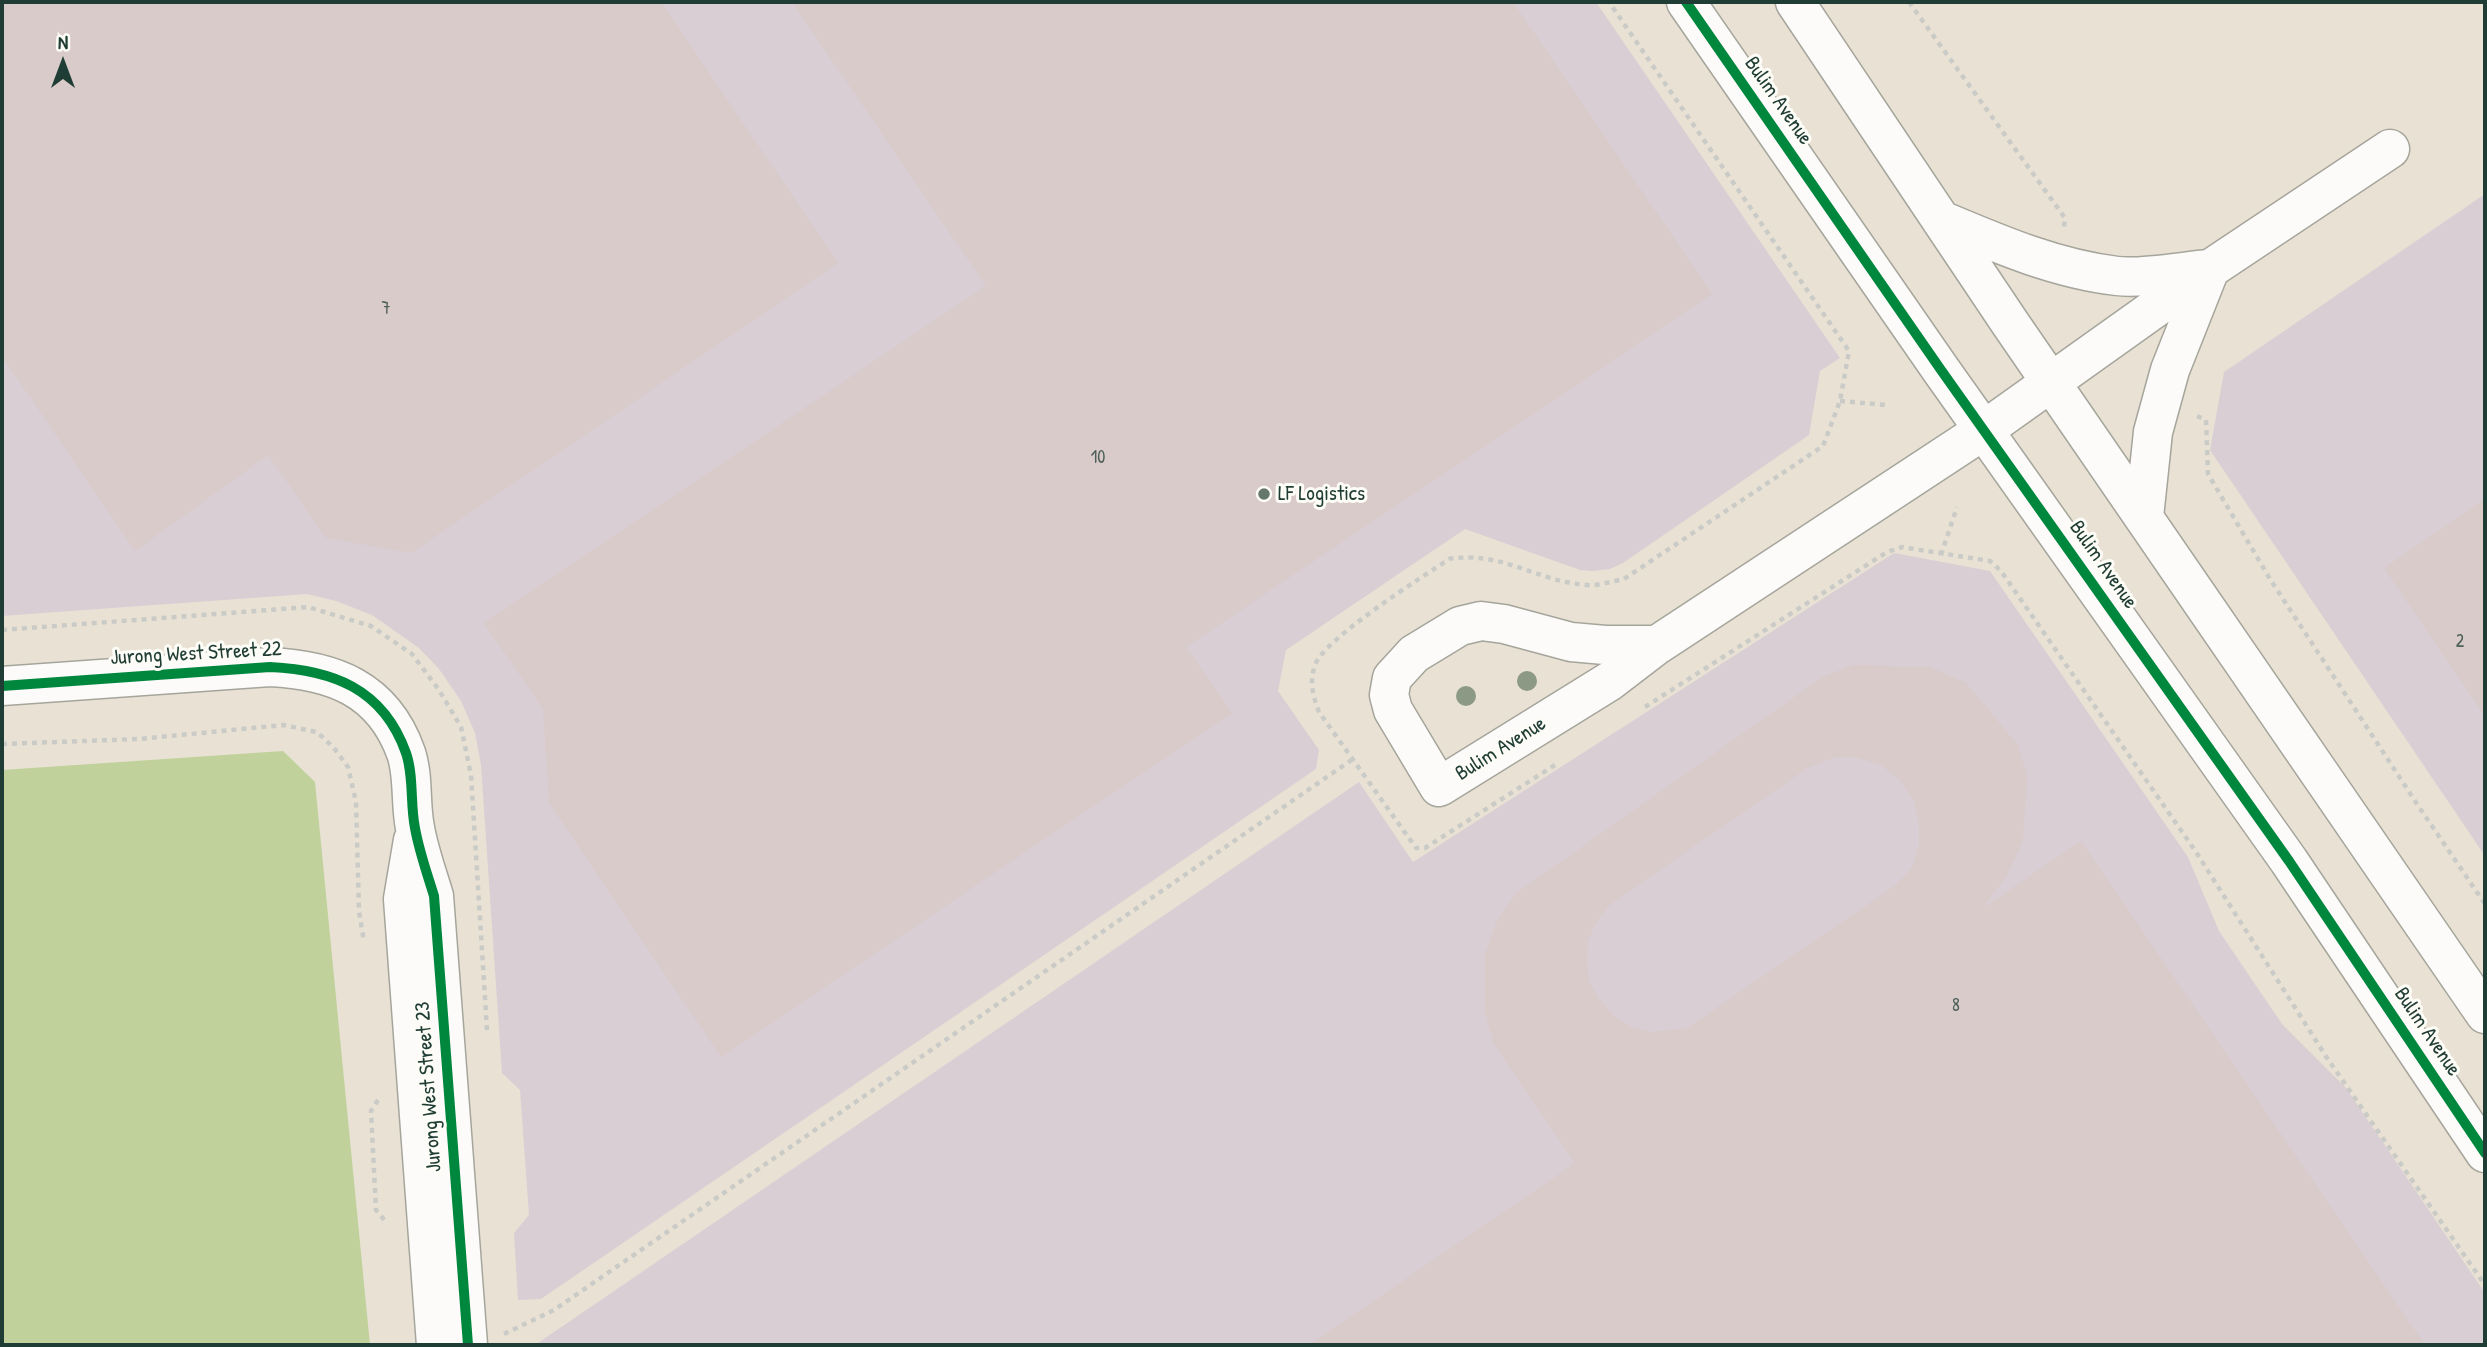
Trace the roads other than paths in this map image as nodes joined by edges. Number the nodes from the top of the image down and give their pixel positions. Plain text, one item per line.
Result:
1 (1686, 2) edge
2 (1795, 2) edge
3 (2390, 149) dead end
4 (1941, 220) junction
5 (2210, 269) junction
6 (2052, 383) junction
7 (1984, 430) junction
8 (2144, 517) junction
9 (1657, 645) junction
10 (2, 686) edge
11 (415, 828) junction
12 (2485, 1014) edge
13 (2485, 1153) edge
14 (484, 1341) edge
15 (436, 1345) edge

1 - 7 street, Bulim Avenue
2 - 4 street
3 - 5 street, Bulim Avenue
4 - 5 street
4 - 6 street
5 - 6 street, Bulim Avenue
5 - 8 street
6 - 7 street, Bulim Avenue
6 - 8 street
7 - 9 street, Bulim Avenue
7 - 13 street, Bulim Avenue
8 - 12 street
9 - 9 street, Bulim Avenue
10 - 11 street, Jurong West Street 22
11 - 14 street, Jurong West Street 23
11 - 15 street, Jurong West Street 23

